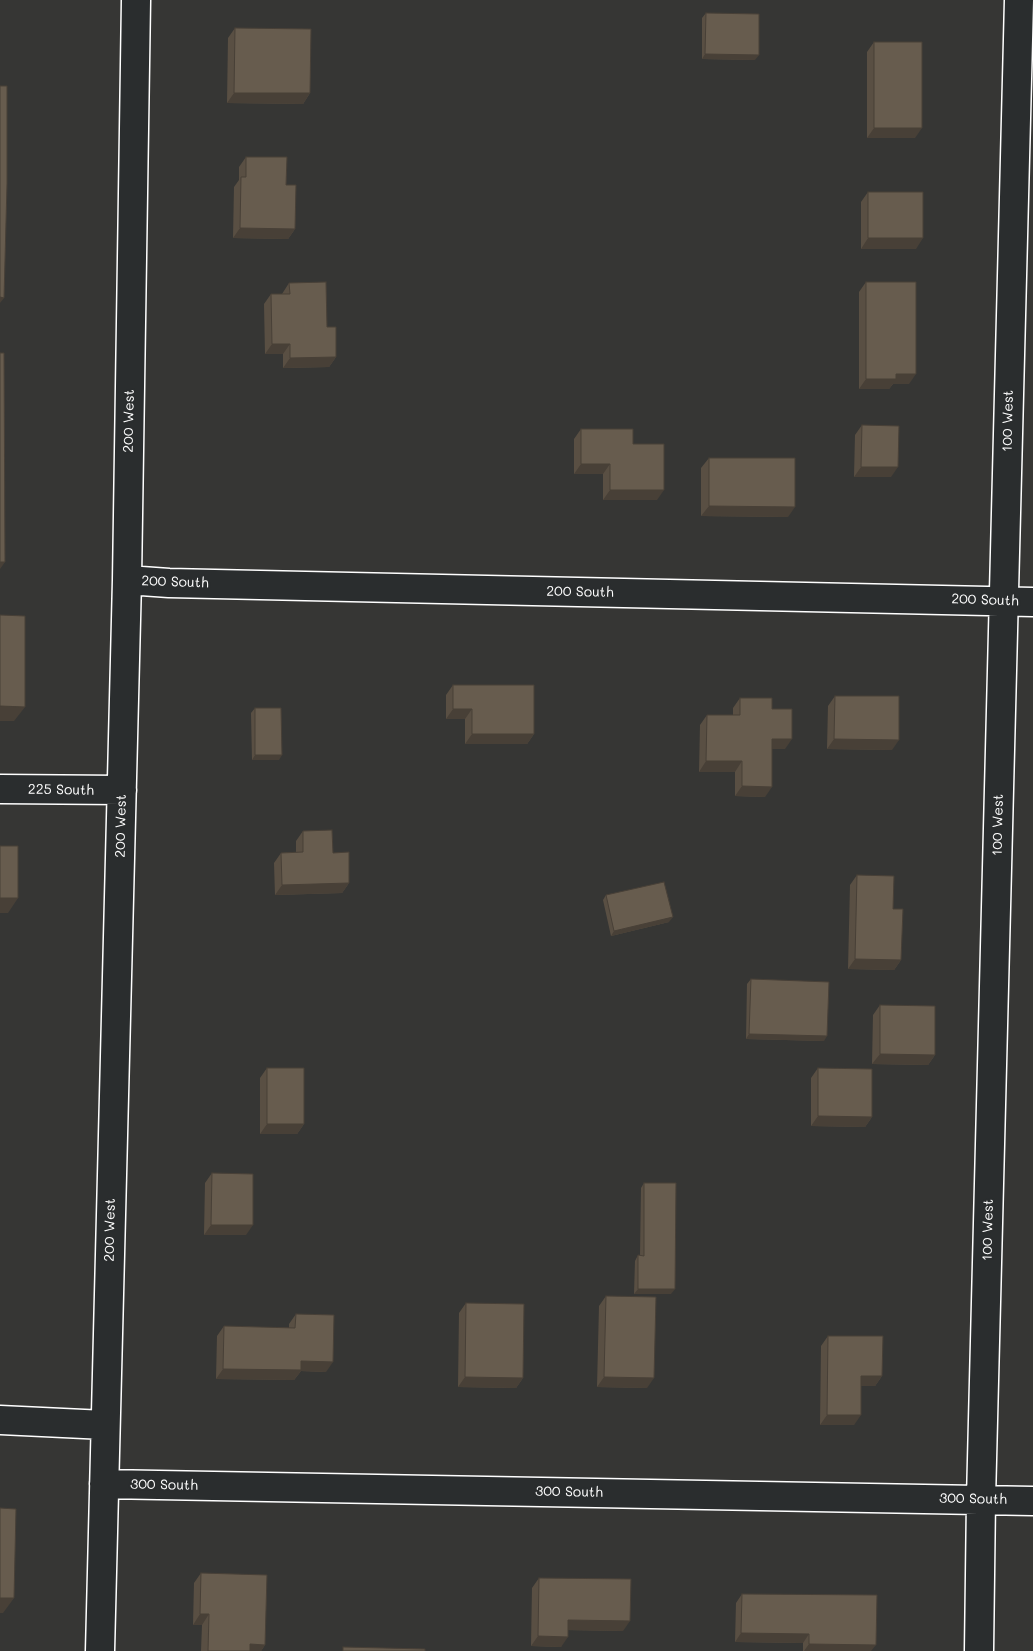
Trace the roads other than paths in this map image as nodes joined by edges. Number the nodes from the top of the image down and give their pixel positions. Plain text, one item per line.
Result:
1 (136, 0) edge
2 (1019, 0) edge
3 (127, 580) junction
4 (1003, 601) junction
5 (1033, 602) edge
6 (0, 788) edge
7 (122, 790) junction
8 (0, 1420) edge
9 (105, 1425) junction
10 (104, 1484) junction
11 (981, 1499) junction
12 (1033, 1501) edge
13 (100, 1651) edge
14 (979, 1651) edge

1 - 3 street, 200 West
2 - 4 street, 100 West
3 - 4 street, 200 South
3 - 7 street, 200 West
4 - 5 street, 200 South
4 - 11 street, 100 West
6 - 7 street, 225 South
7 - 9 street, 200 West
8 - 9 street
9 - 10 street, 200 West
10 - 11 street, 300 South
10 - 13 street, 200 West
11 - 12 street, 300 South
11 - 14 street, 100 West

